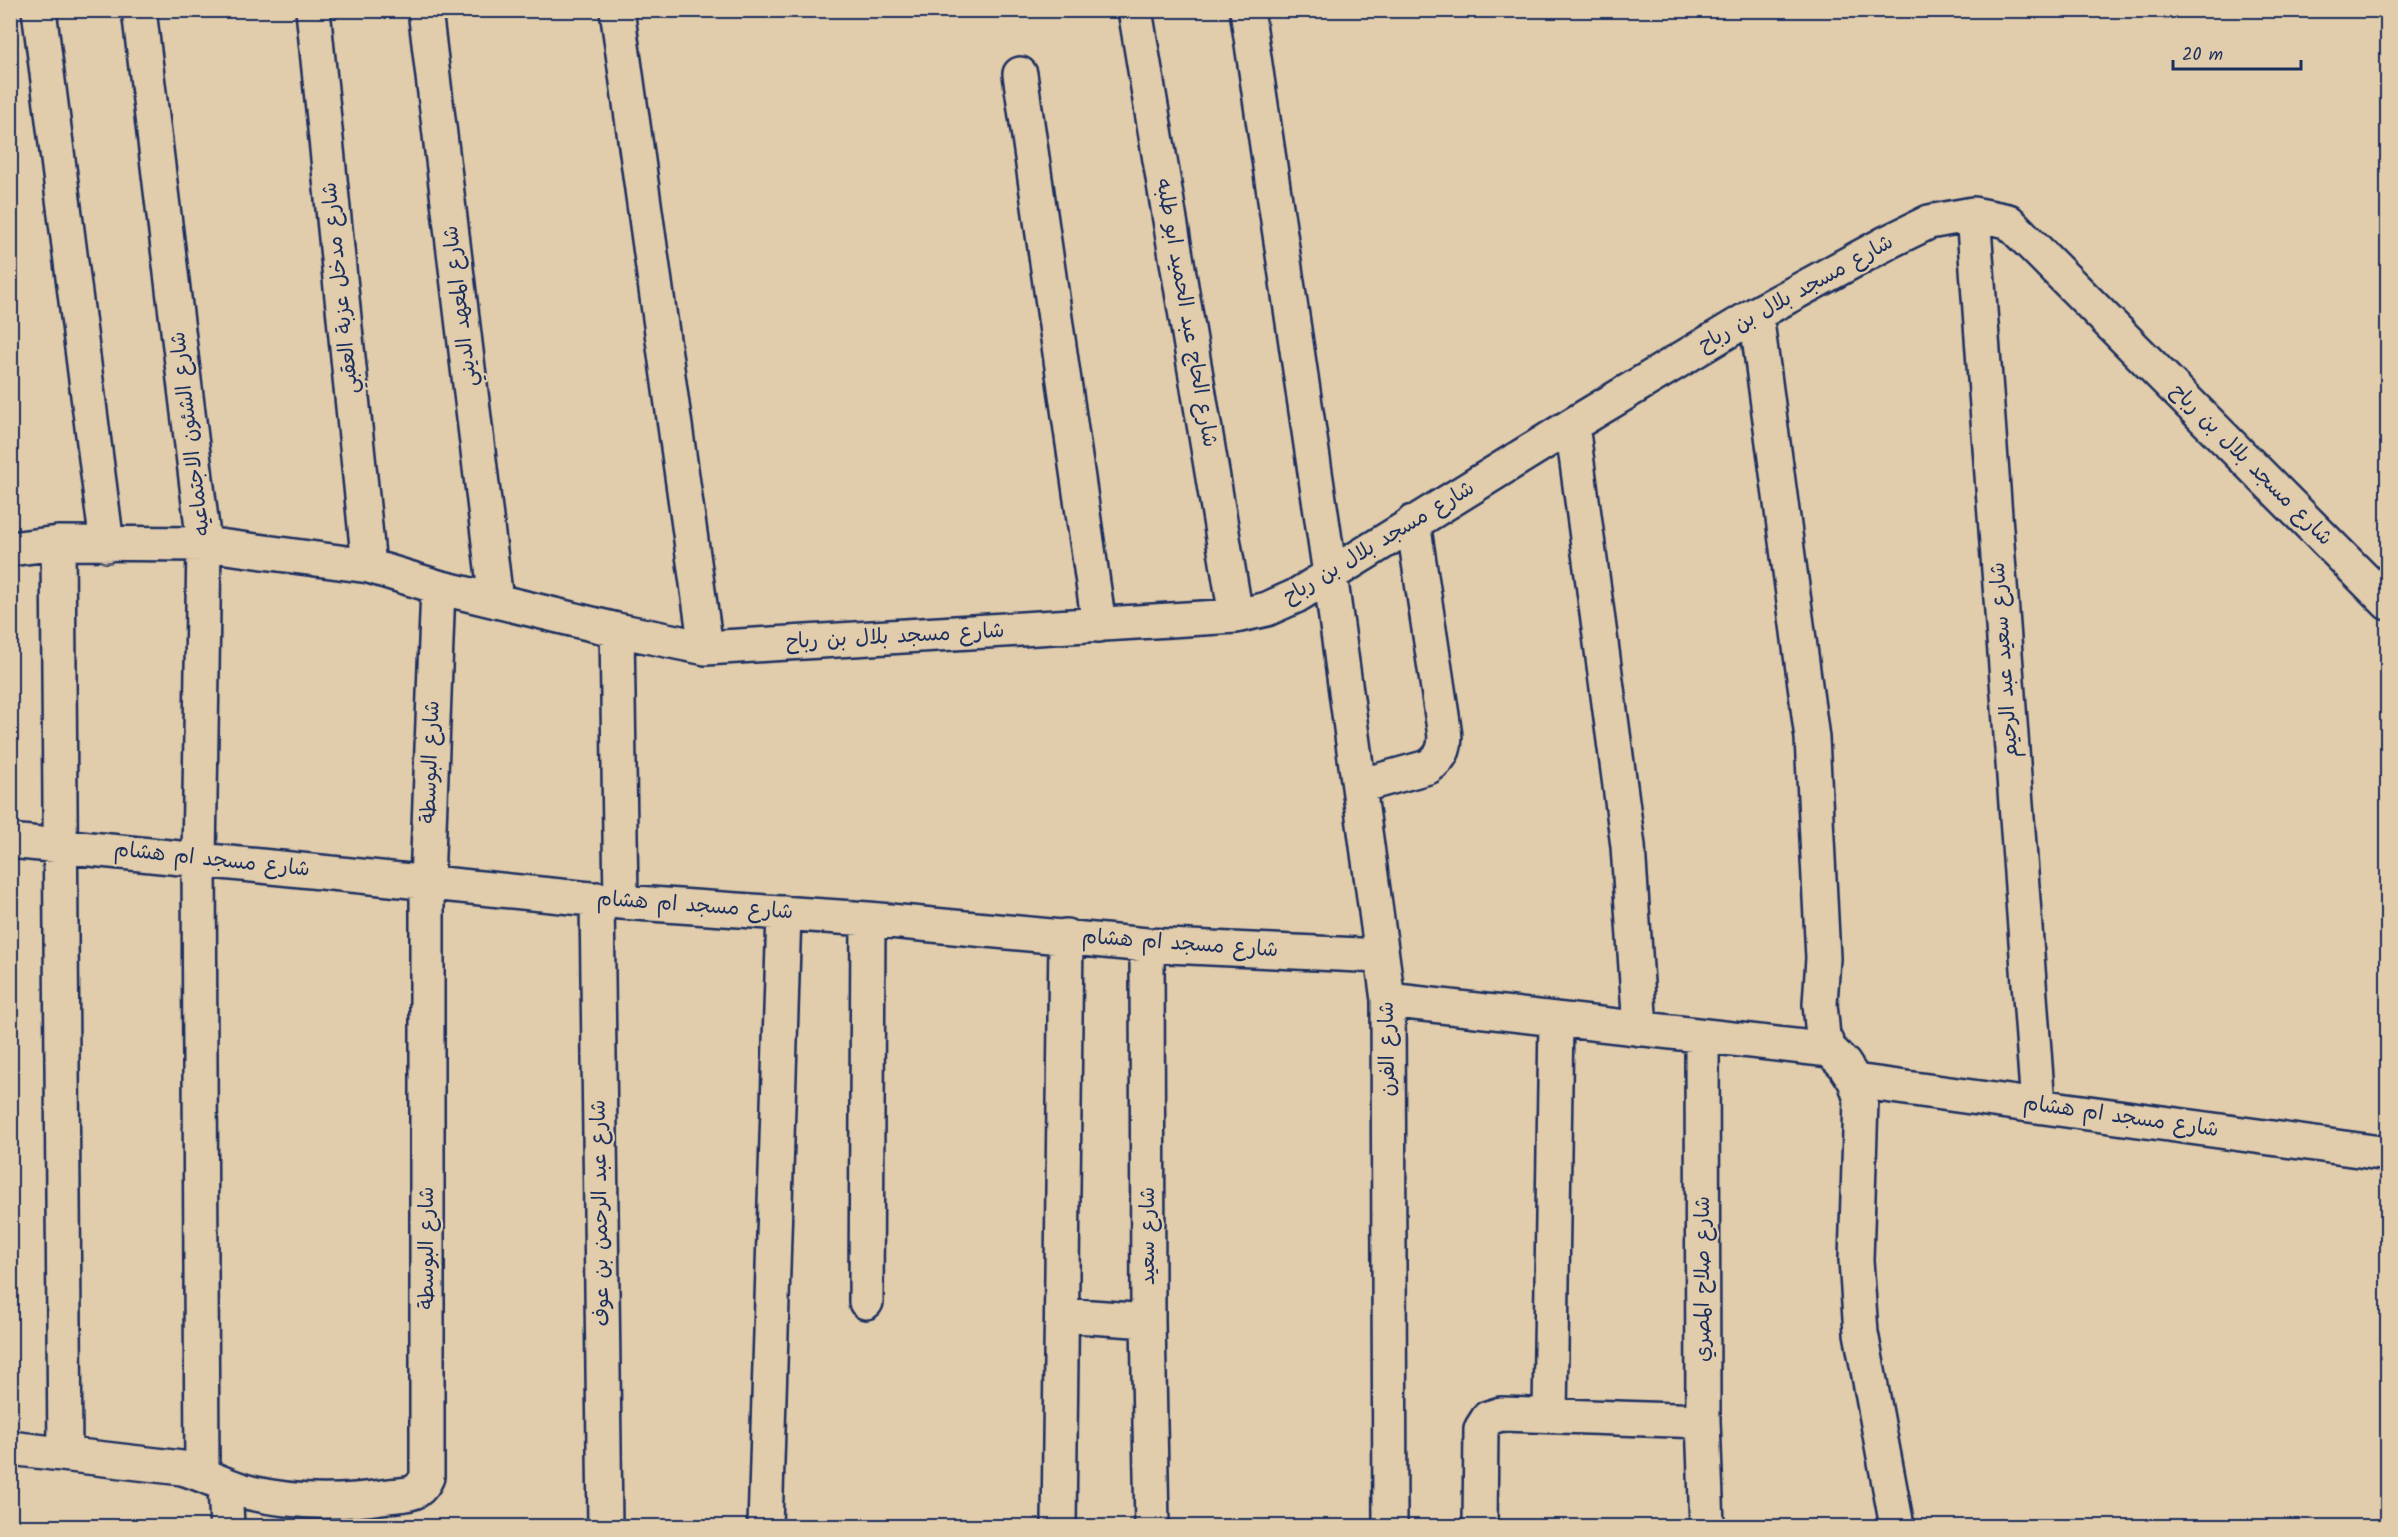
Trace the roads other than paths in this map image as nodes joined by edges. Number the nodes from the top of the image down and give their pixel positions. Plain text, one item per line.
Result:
1 (39, 10) edge
2 (139, 10) edge
3 (313, 10) edge
4 (426, 10) edge
5 (616, 10) edge
6 (1135, 10) edge
7 (1247, 10) edge
8 (1020, 74) dead end
9 (1973, 214) junction
10 (1756, 314) junction
11 (1572, 425) junction
12 (1413, 522) junction
13 (58, 543) junction
14 (204, 544) junction
15 (107, 545) junction
16 (10, 549) edge
17 (369, 566) junction
18 (1330, 574) junction
19 (438, 587) junction
20 (496, 601) junction
21 (2388, 603) edge
22 (1236, 616) junction
23 (1099, 625) junction
24 (616, 630) junction
25 (706, 648) junction
26 (1359, 786) junction
27 (10, 841) edge
28 (60, 846) junction
29 (199, 859) junction
30 (427, 882) junction
31 (609, 901) junction
32 (784, 913) junction
33 (868, 919) junction
34 (1066, 936) junction
35 (1147, 945) junction
36 (1382, 956) junction
37 (1388, 1000) junction
38 (1556, 1019) junction
39 (1640, 1029) junction
40 (1702, 1036) junction
41 (1830, 1050) junction
42 (1855, 1081) junction
43 (2038, 1106) junction
44 (2388, 1154) edge
45 (866, 1302) dead end
46 (1062, 1315) junction
47 (1148, 1321) junction
48 (1550, 1415) junction
49 (1703, 1422) junction
50 (10, 1448) edge
51 (65, 1454) junction
52 (214, 1480) junction
53 (364, 1513) edge
54 (1706, 1524) edge
55 (227, 1527) edge
56 (605, 1527) edge
57 (765, 1527) edge
58 (1059, 1527) edge
59 (1152, 1527) edge
60 (1390, 1527) edge
61 (1480, 1527) edge
62 (1897, 1527) edge

1 - 15 street
2 - 14 street, شارع الشئون الاجتماعيه
3 - 17 street, شارع مدخل عزبة العقبي
4 - 20 street, شارع المعهد الديني
5 - 25 street
6 - 22 street, شارع الحاج عبد الحميد ابو طلبه
7 - 18 street, شارع الفرن
8 - 23 street
9 - 10 street, شارع مسجد بلال بن رباح
9 - 21 street, شارع مسجد بلال بن رباح
9 - 43 street, شارع سعيد عبد الرحيم
10 - 11 street, شارع مسجد بلال بن رباح
10 - 41 street
11 - 12 street, شارع مسجد بلال بن رباح
11 - 39 street
12 - 18 street, شارع مسجد بلال بن رباح
12 - 26 street
13 - 15 street, شارع مسجد بلال بن رباح
13 - 16 street, شارع مسجد بلال بن رباح
13 - 28 street
14 - 15 street, شارع مسجد بلال بن رباح
14 - 17 street, شارع مسجد بلال بن رباح
14 - 29 street, شارع الشئون الاجتماعيه
17 - 19 street, شارع مسجد بلال بن رباح
18 - 22 street, شارع مسجد بلال بن رباح
18 - 26 street, شارع الفرن
19 - 20 street, شارع مسجد بلال بن رباح
19 - 30 street, شارع البوسطة
20 - 24 street, شارع مسجد بلال بن رباح
22 - 23 street, شارع مسجد بلال بن رباح
23 - 25 street, شارع مسجد بلال بن رباح
24 - 25 street, شارع مسجد بلال بن رباح
24 - 31 street, شارع عبد الرحمن بن عوف
26 - 36 street, شارع الفرن
27 - 28 street, شارع مسجد ام هشام
28 - 29 street, شارع مسجد ام هشام
28 - 51 street
29 - 30 street, شارع مسجد ام هشام
29 - 52 street, شارع الشئون الاجتماعيه
30 - 31 street, شارع مسجد ام هشام
30 - 53 street, شارع البوسطة
31 - 32 street, شارع مسجد ام هشام
31 - 56 street, شارع عبد الرحمن بن عوف
32 - 33 street, شارع مسجد ام هشام
32 - 57 street
33 - 34 street, شارع مسجد ام هشام
33 - 45 street
34 - 35 street, شارع مسجد ام هشام
34 - 46 street
35 - 36 street, شارع مسجد ام هشام
35 - 47 street, شارع سعيد
36 - 37 street, شارع الفرن
37 - 38 street
37 - 60 street, شارع الفرن
38 - 39 street
38 - 48 street
39 - 40 street
40 - 41 street
40 - 49 street, شارع صلاح المصري
41 - 42 street
42 - 43 street, شارع مسجد ام هشام
42 - 62 street
43 - 44 street, شارع مسجد ام هشام
46 - 47 street
46 - 58 street
47 - 59 street, شارع سعيد
48 - 49 street
48 - 61 street
49 - 54 street, شارع صلاح المصري
50 - 51 street, شارع البوسطة
51 - 52 street, شارع البوسطة
52 - 53 street, شارع البوسطة
52 - 55 street, شارع الشئون الاجتماعيه

